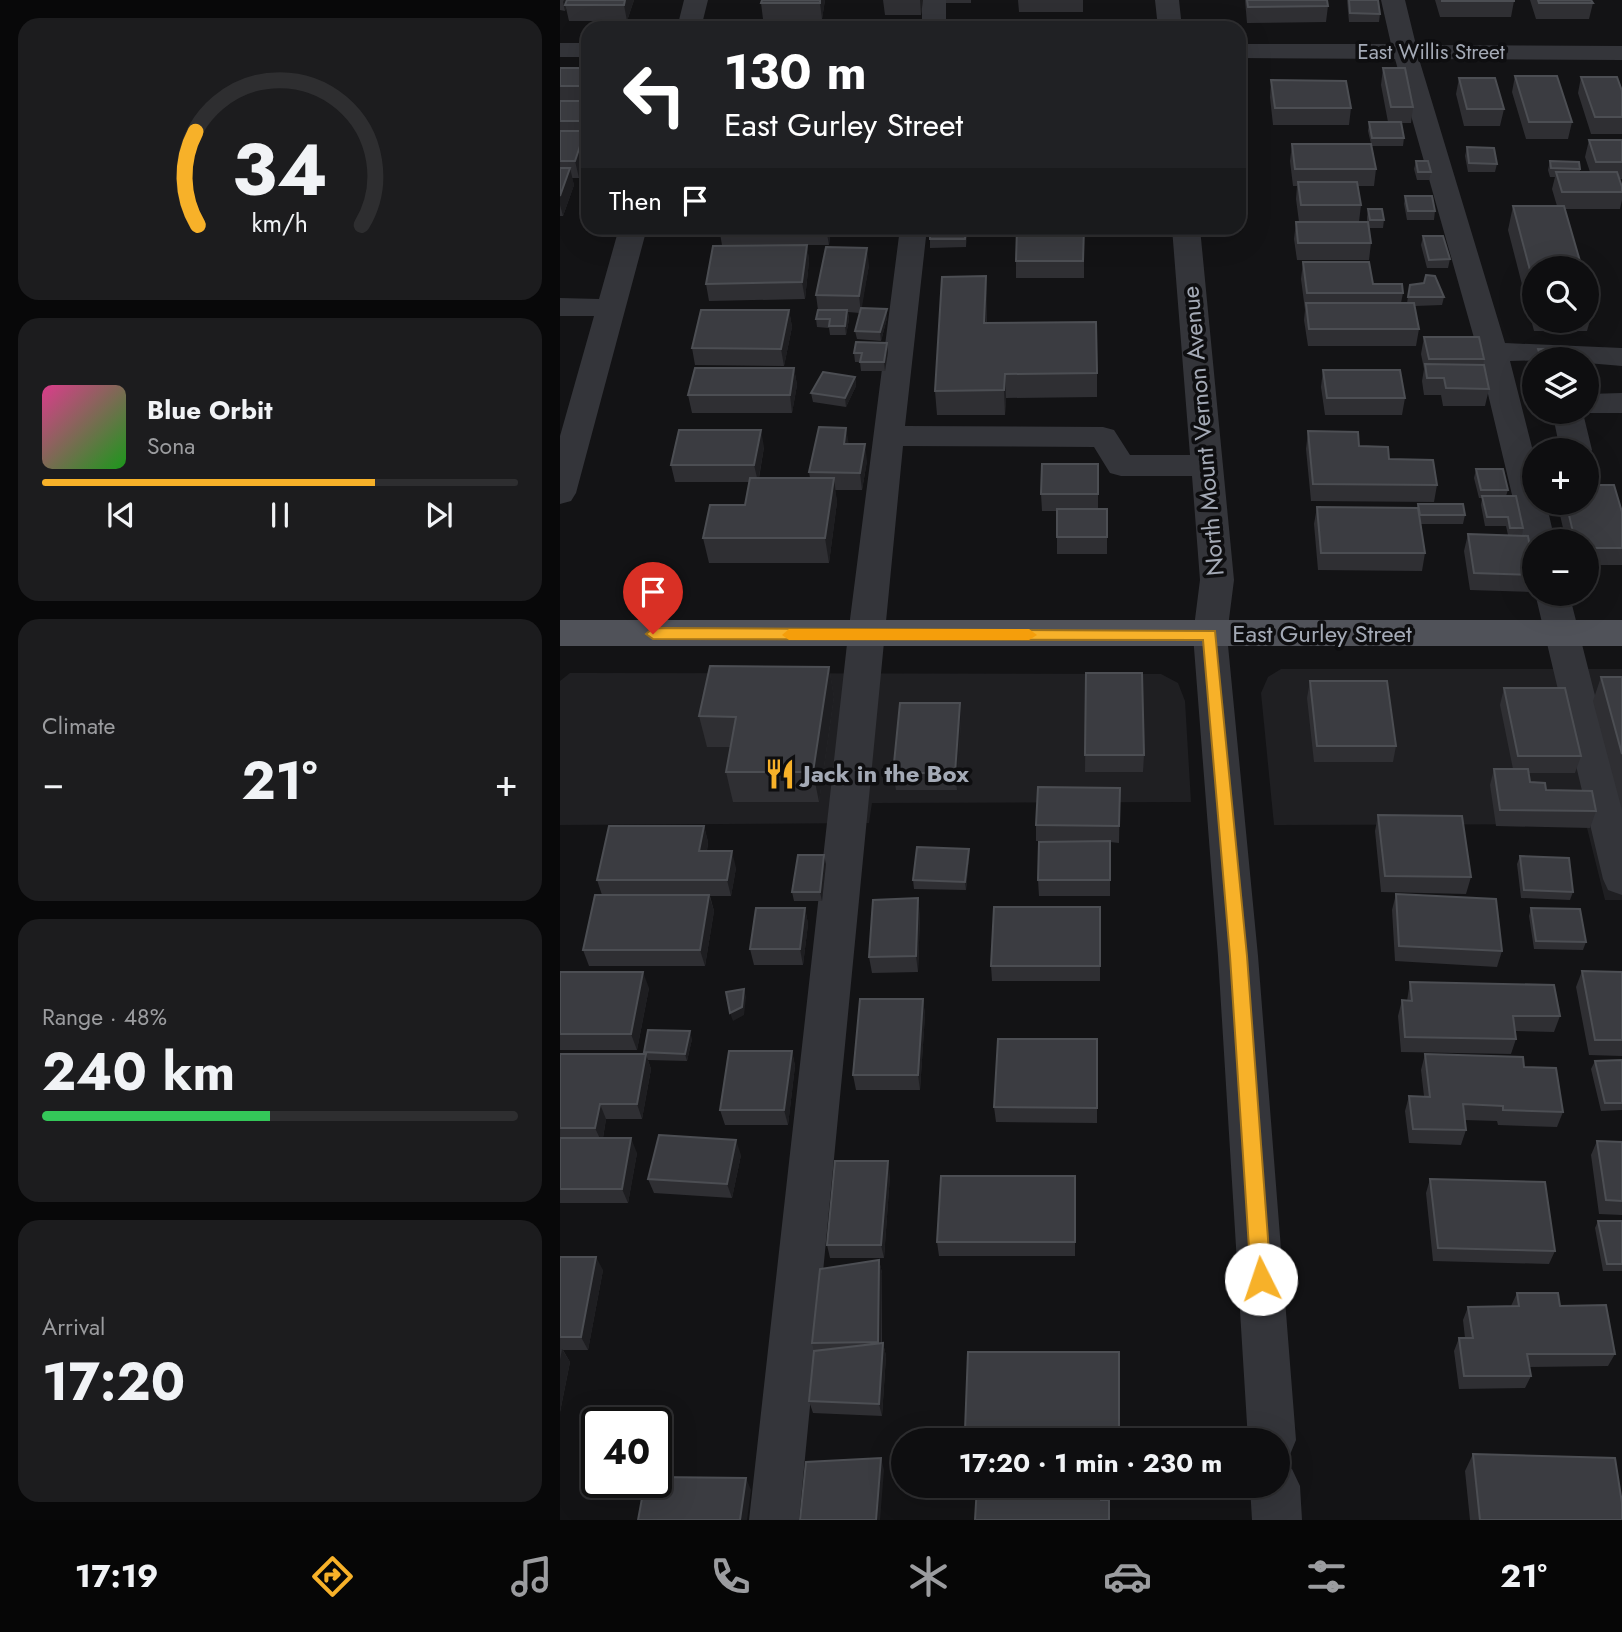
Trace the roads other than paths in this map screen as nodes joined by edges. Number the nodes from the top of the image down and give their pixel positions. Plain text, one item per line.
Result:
1 (696, 0) edge
2 (934, 0) edge
3 (1167, 0) edge
4 (1393, 0) edge
5 (691, 21) edge
6 (934, 21) edge
7 (1169, 21) edge
8 (560, 50) edge
9 (581, 50) edge
10 (1246, 51) edge
11 (1405, 51) junction
12 (1622, 53) edge
13 (632, 235) edge
14 (912, 235) edge
15 (1187, 235) edge
16 (560, 307) edge
17 (611, 308) junction
18 (1493, 352) junction
19 (1622, 357) edge
20 (1622, 403) edge
21 (1599, 404) edge
22 (1522, 415) edge
23 (1509, 418) junction
24 (889, 436) junction
25 (1522, 461) edge
26 (1207, 465) junction
27 (560, 493) edge
28 (1555, 606) edge
29 (560, 633) edge
30 (1562, 633) junction
31 (1622, 633) edge
32 (865, 635) junction
33 (1210, 635) junction
34 (1622, 879) edge
35 (1271, 1428) edge
36 (1276, 1498) edge
37 (774, 1520) edge
38 (1277, 1520) edge

1 - 5 street
2 - 6 street
3 - 7 street
4 - 11 street
8 - 9 street
10 - 11 street, East Willis Street
11 - 12 street, East Willis Street
11 - 18 street
13 - 17 street
14 - 24 street
15 - 26 street, North Mount Vernon Avenue
16 - 17 street
17 - 27 street
18 - 19 street
18 - 23 street
20 - 21 street
22 - 23 street
23 - 25 street
24 - 26 street
24 - 32 street
26 - 33 street, North Mount Vernon Avenue
28 - 30 street
29 - 32 main road, East Gurley Street
30 - 31 main road, East Gurley Street
30 - 33 main road, East Gurley Street
30 - 34 street
32 - 33 main road, East Gurley Street
32 - 37 street
33 - 35 street, North Mount Vernon Avenue
36 - 38 street

